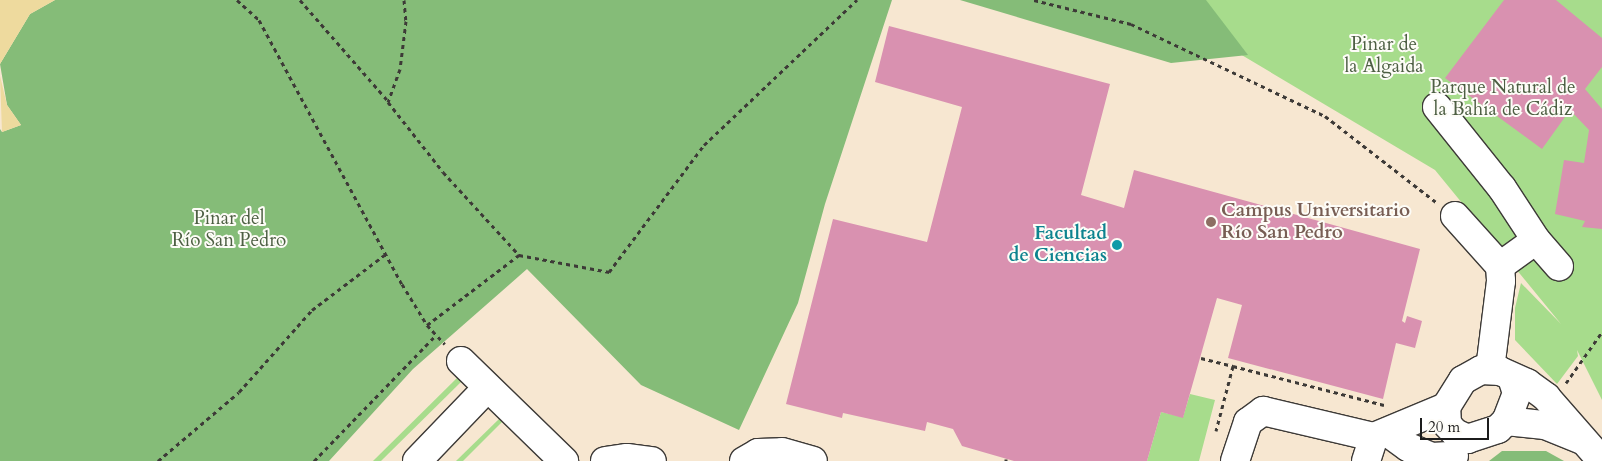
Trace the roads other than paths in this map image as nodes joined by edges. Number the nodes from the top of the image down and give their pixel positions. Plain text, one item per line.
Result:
1 (1437, 107) dead end
2 (1455, 216) road end
3 (1536, 240) junction
4 (1500, 266) junction
5 (1559, 266) dead end
6 (461, 361) road end
7 (1501, 373) junction
8 (486, 388) junction
9 (1446, 412) junction
10 (1506, 421) junction
11 (1380, 434) edge
12 (1584, 440) junction
13 (1447, 455) edge
14 (1239, 460) edge
15 (417, 461) edge
16 (564, 461) edge
17 (605, 461) edge
18 (652, 461) edge
19 (744, 461) edge
20 (813, 461) edge
21 (1602, 461) edge

1 - 3 street
2 - 4 street
3 - 4 street
3 - 5 street
4 - 7 street
6 - 8 street
7 - 9 street
7 - 10 street
7 - 12 street
8 - 15 street
8 - 16 street
9 - 11 street
9 - 13 street
10 - 12 street
10 - 13 street
11 - 13 street
11 - 14 street
12 - 21 street
17 - 18 street
19 - 20 street

